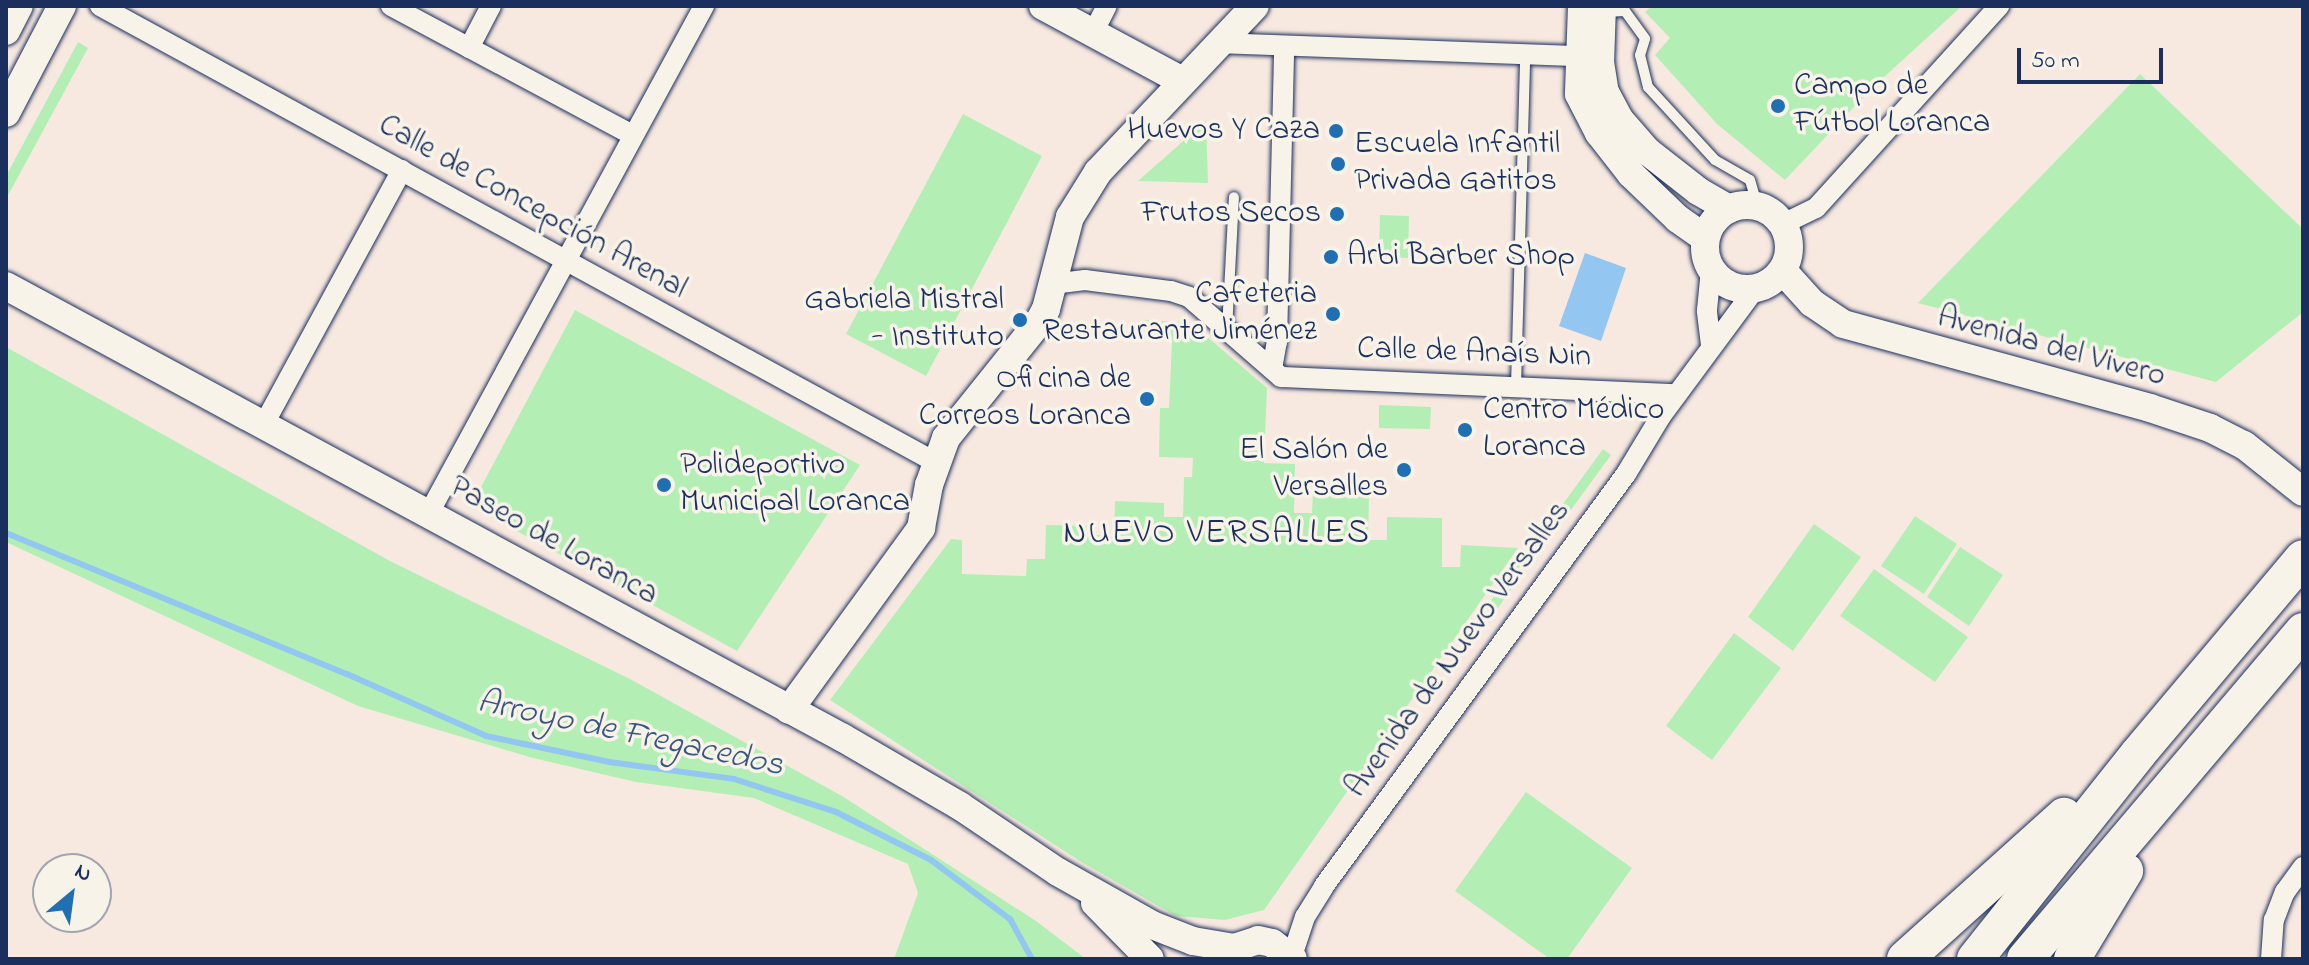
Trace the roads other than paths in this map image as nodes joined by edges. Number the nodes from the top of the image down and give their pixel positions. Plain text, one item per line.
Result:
1 (19, 6) edge
2 (62, 6) edge
3 (100, 6) edge
4 (391, 6) edge
5 (491, 6) edge
6 (704, 6) edge
7 (1043, 6) edge
8 (1107, 6) edge
9 (1255, 6) edge
10 (1999, 6) edge
11 (1595, 8) edge
12 (6, 31) edge
13 (1093, 33) junction
14 (1220, 43) junction
15 (1284, 47) junction
16 (469, 48) junction
17 (1525, 54) junction
18 (1578, 56) junction
19 (1182, 81) junction
20 (6, 113) edge
21 (633, 135) junction
22 (402, 170) junction
23 (1234, 197) dead end
24 (1743, 207) junction
25 (1783, 224) junction
26 (1705, 238) junction
27 (566, 260) junction
28 (1711, 270) junction
29 (1783, 271) junction
30 (1052, 284) junction
31 (6, 286) edge
32 (1755, 289) junction
33 (1227, 331) junction
34 (1711, 345) junction
35 (1272, 369) junction
36 (1516, 386) junction
37 (1677, 394) junction
38 (264, 424) junction
39 (935, 462) junction
40 (2302, 491) edge
41 (429, 513) junction
42 (2303, 558) edge
43 (2303, 631) edge
44 (789, 710) junction
45 (2138, 754) junction
46 (2179, 780) junction
47 (2303, 867) edge
48 (1058, 872) junction
49 (1229, 954) edge
50 (1292, 958) edge
51 (1150, 959) edge
52 (1905, 959) edge
53 (1975, 959) edge
54 (2025, 959) edge
55 (2072, 959) edge
56 (2271, 959) edge

1 - 12 street
2 - 20 street
3 - 22 street, Calle de Concepción Arenal
4 - 16 street
5 - 16 street
6 - 21 street
7 - 13 street
8 - 13 street
9 - 14 street
10 - 25 street
11 - 18 street
11 - 24 street
11 - 24 lane
13 - 19 street
14 - 15 street
14 - 19 street
15 - 17 street
15 - 35 street
16 - 21 street
17 - 18 street
17 - 36 lane
18 - 26 street
19 - 30 street
21 - 27 street
22 - 27 street, Calle de Concepción Arenal
22 - 38 street
23 - 33 lane
24 - 25 street
24 - 26 street
25 - 29 street
26 - 28 street
27 - 39 street, Calle de Concepción Arenal
27 - 41 street
28 - 32 street
28 - 34 street
29 - 32 street
29 - 40 street, Avenida del Vivero
30 - 33 street, Calle de Anaís Nin
30 - 39 street
31 - 38 street, Paseo de Loranca
32 - 34 street, Avenida de Nuevo Versalles
33 - 35 street, Calle de Anaís Nin
34 - 37 street, Avenida de Nuevo Versalles
35 - 36 street, Calle de Anaís Nin
36 - 37 street, Calle de Anaís Nin
37 - 50 street, Avenida de Nuevo Versalles
38 - 41 street, Paseo de Loranca
39 - 44 street
41 - 44 street, Paseo de Loranca
42 - 45 highway
43 - 46 highway
44 - 48 street, Paseo de Loranca
45 - 52 highway
45 - 53 highway
46 - 54 highway
46 - 55 highway
47 - 56 street
48 - 49 street, Paseo de Loranca
48 - 51 street, Paseo de Loranca
49 - 50 street, Paseo de Loranca

